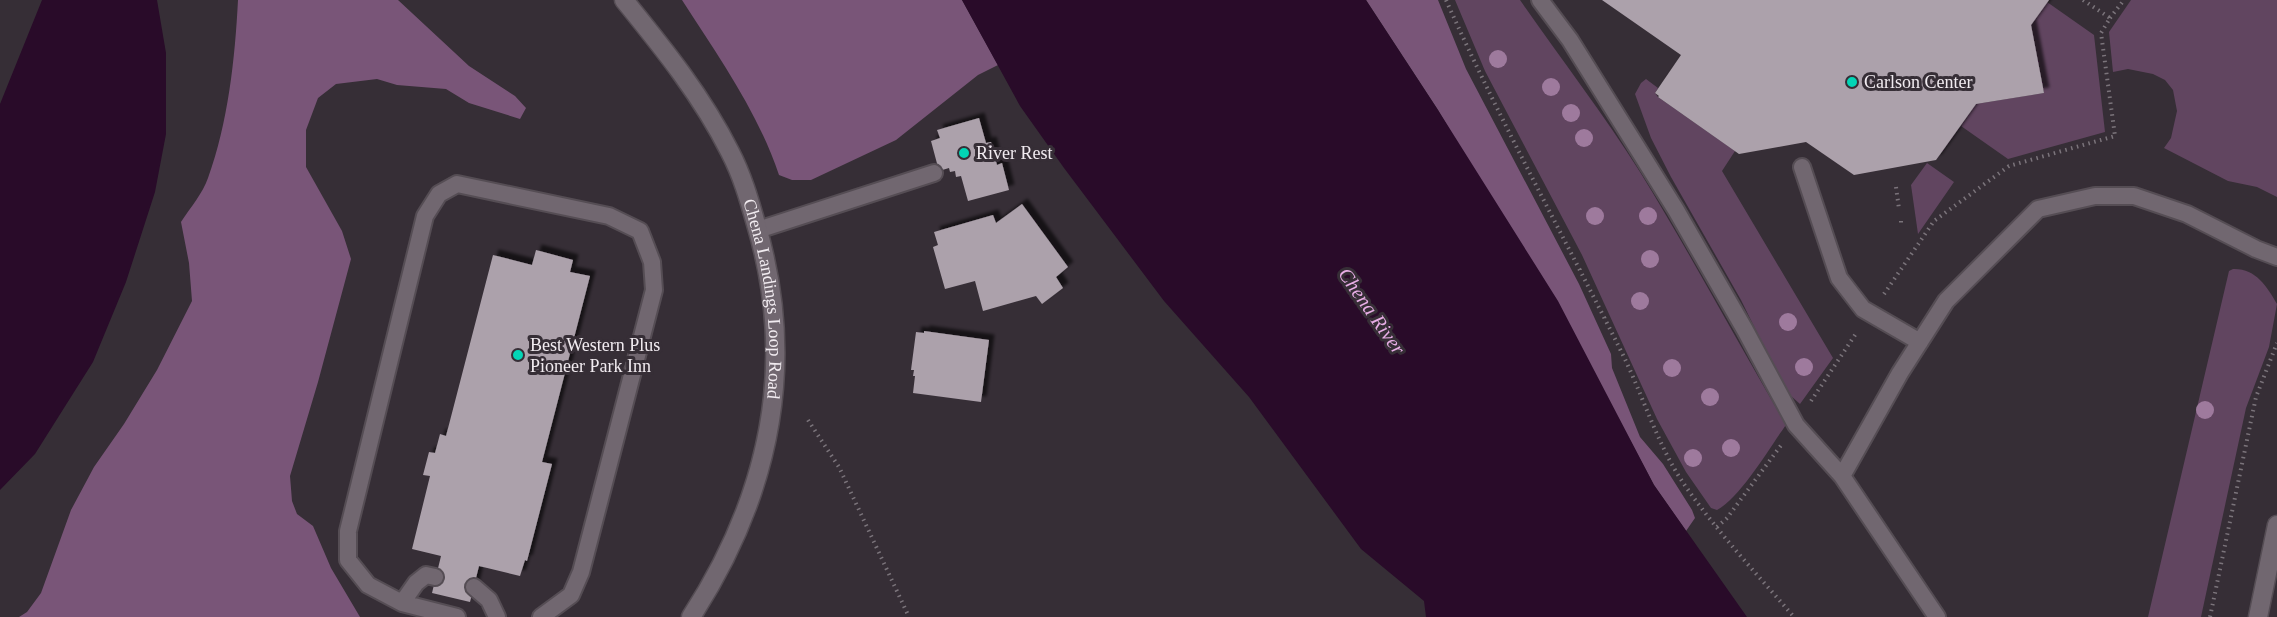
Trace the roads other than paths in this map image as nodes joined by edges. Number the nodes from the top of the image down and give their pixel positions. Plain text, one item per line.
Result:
1 (624, 0) edge
2 (1540, 0) edge
3 (1802, 167) dead end
4 (934, 173) dead end
5 (758, 230) junction
6 (2277, 257) edge
7 (1920, 342) junction
8 (1842, 476) junction
9 (2277, 525) edge
10 (435, 577) dead end
11 (474, 587) dead end
12 (402, 603) junction
13 (457, 617) edge
14 (496, 617) edge
15 (541, 617) edge
16 (691, 617) edge
17 (1937, 617) edge
18 (2258, 617) edge

1 - 5 street, Chena Landings Loop Road
2 - 8 lane
3 - 7 lane
4 - 5 lane
5 - 16 street, Chena Landings Loop Road
6 - 7 lane
7 - 8 lane
8 - 17 lane
9 - 18 street
10 - 12 lane
11 - 14 lane
12 - 13 lane
12 - 15 lane

